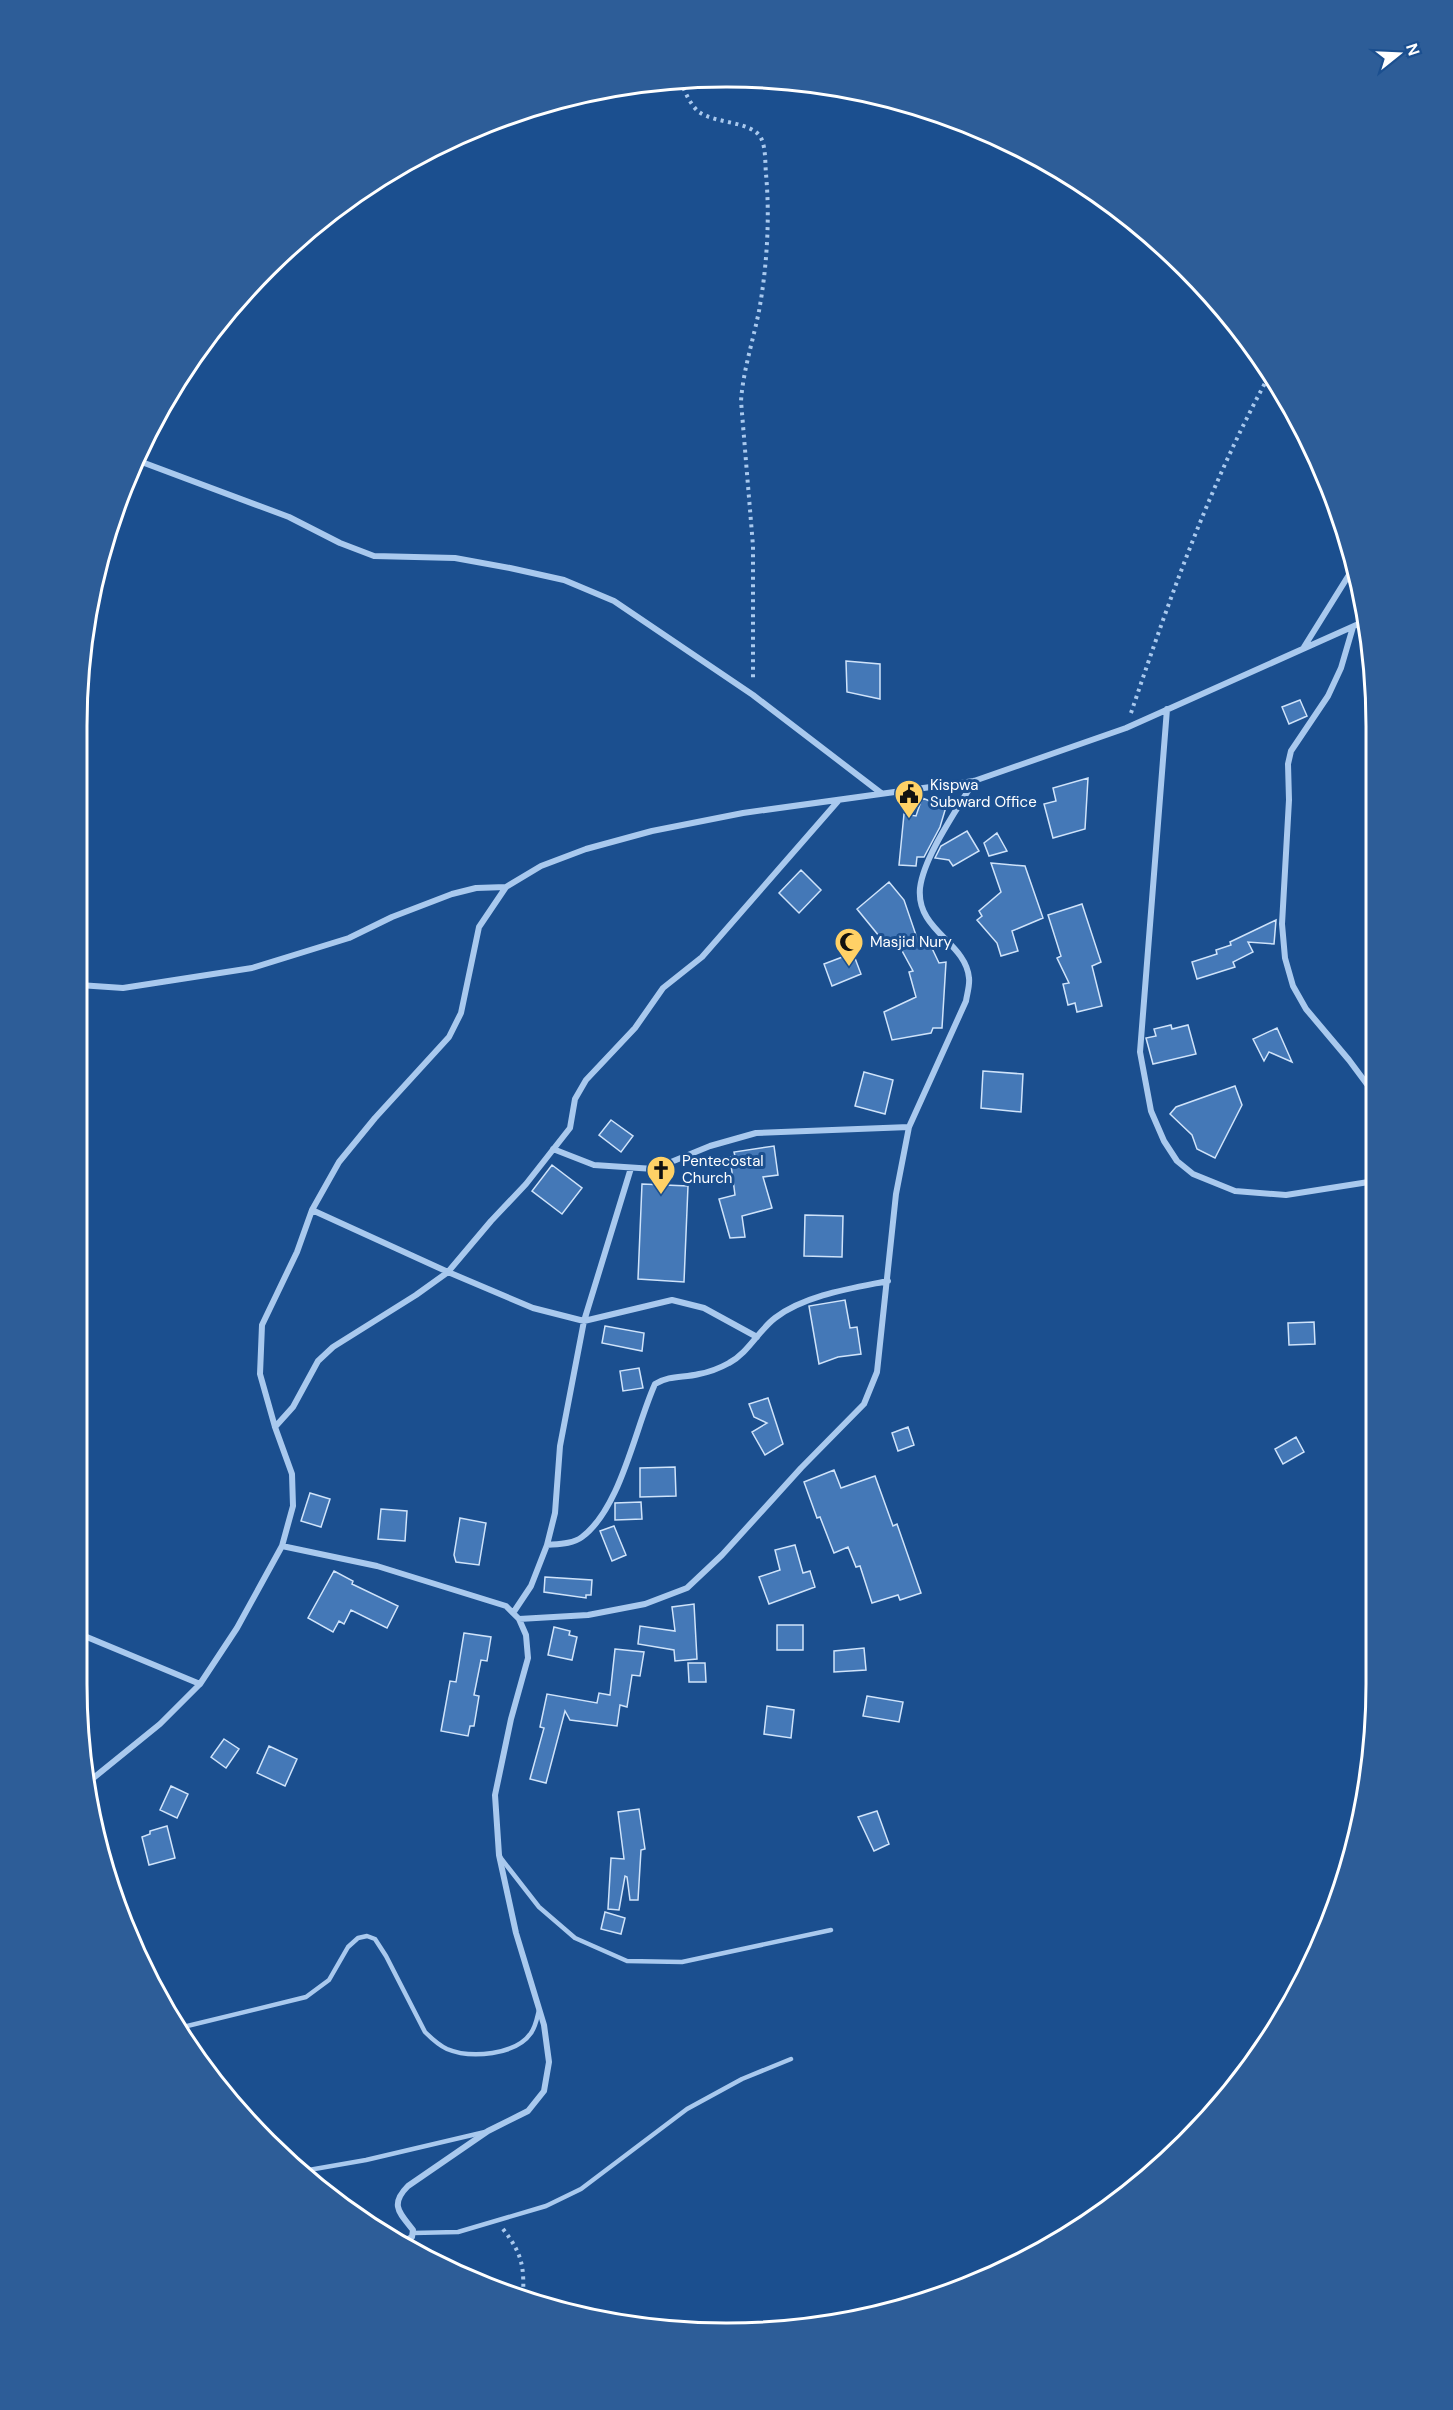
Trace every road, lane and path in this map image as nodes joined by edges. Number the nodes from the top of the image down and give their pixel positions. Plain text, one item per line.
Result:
1 (683, 88) edge
2 (1265, 383) edge
3 (144, 463) edge
4 (1348, 577) edge
5 (1358, 625) edge
6 (1353, 627) junction
7 (1304, 647) junction
8 (753, 695) junction
9 (1167, 709) junction
10 (1126, 728) junction
11 (974, 781) junction
12 (881, 793) junction
13 (840, 800) junction
14 (507, 887) junction
15 (87, 986) edge
16 (1366, 1083) edge
17 (909, 1127) junction
18 (553, 1149) junction
19 (631, 1168) junction
20 (1366, 1183) edge
21 (312, 1210) junction
22 (448, 1272) junction
23 (888, 1281) junction
24 (584, 1321) junction
25 (757, 1337) junction
26 (275, 1426) junction
27 (547, 1545) junction
28 (282, 1546) junction
29 (513, 1613) junction
30 (519, 1619) junction
31 (87, 1637) edge
32 (201, 1684) junction
33 (94, 1778) edge
34 (499, 1855) junction
35 (831, 1930) dead end
36 (540, 2009) junction
37 (187, 2026) edge
38 (792, 2059) dead end
39 (488, 2131) junction
40 (312, 2170) edge
41 (496, 2220) junction
42 (413, 2233) junction
43 (410, 2238) edge
44 (524, 2290) edge

1 - 8 path
2 - 10 path
3 - 8 street
4 - 7 street
5 - 6 street
6 - 7 street
6 - 16 street
7 - 9 street
8 - 12 street
9 - 10 street
9 - 20 street
10 - 11 street
11 - 12 street
11 - 17 street
12 - 13 street
13 - 14 street
13 - 18 street
14 - 15 street
14 - 21 street
17 - 19 street
17 - 23 street
18 - 19 street
18 - 22 street
19 - 24 street
21 - 22 street
21 - 26 street
22 - 24 street
22 - 26 street
23 - 25 street
23 - 30 street
24 - 25 street
24 - 27 street
25 - 27 street
26 - 28 street
27 - 29 street
28 - 29 street
28 - 32 street
29 - 30 street
30 - 34 street
31 - 32 street
32 - 33 street
34 - 35 lane
34 - 36 street
36 - 37 lane
36 - 39 street
38 - 41 lane
39 - 40 lane
39 - 42 street
41 - 42 lane
41 - 44 path
42 - 43 street

